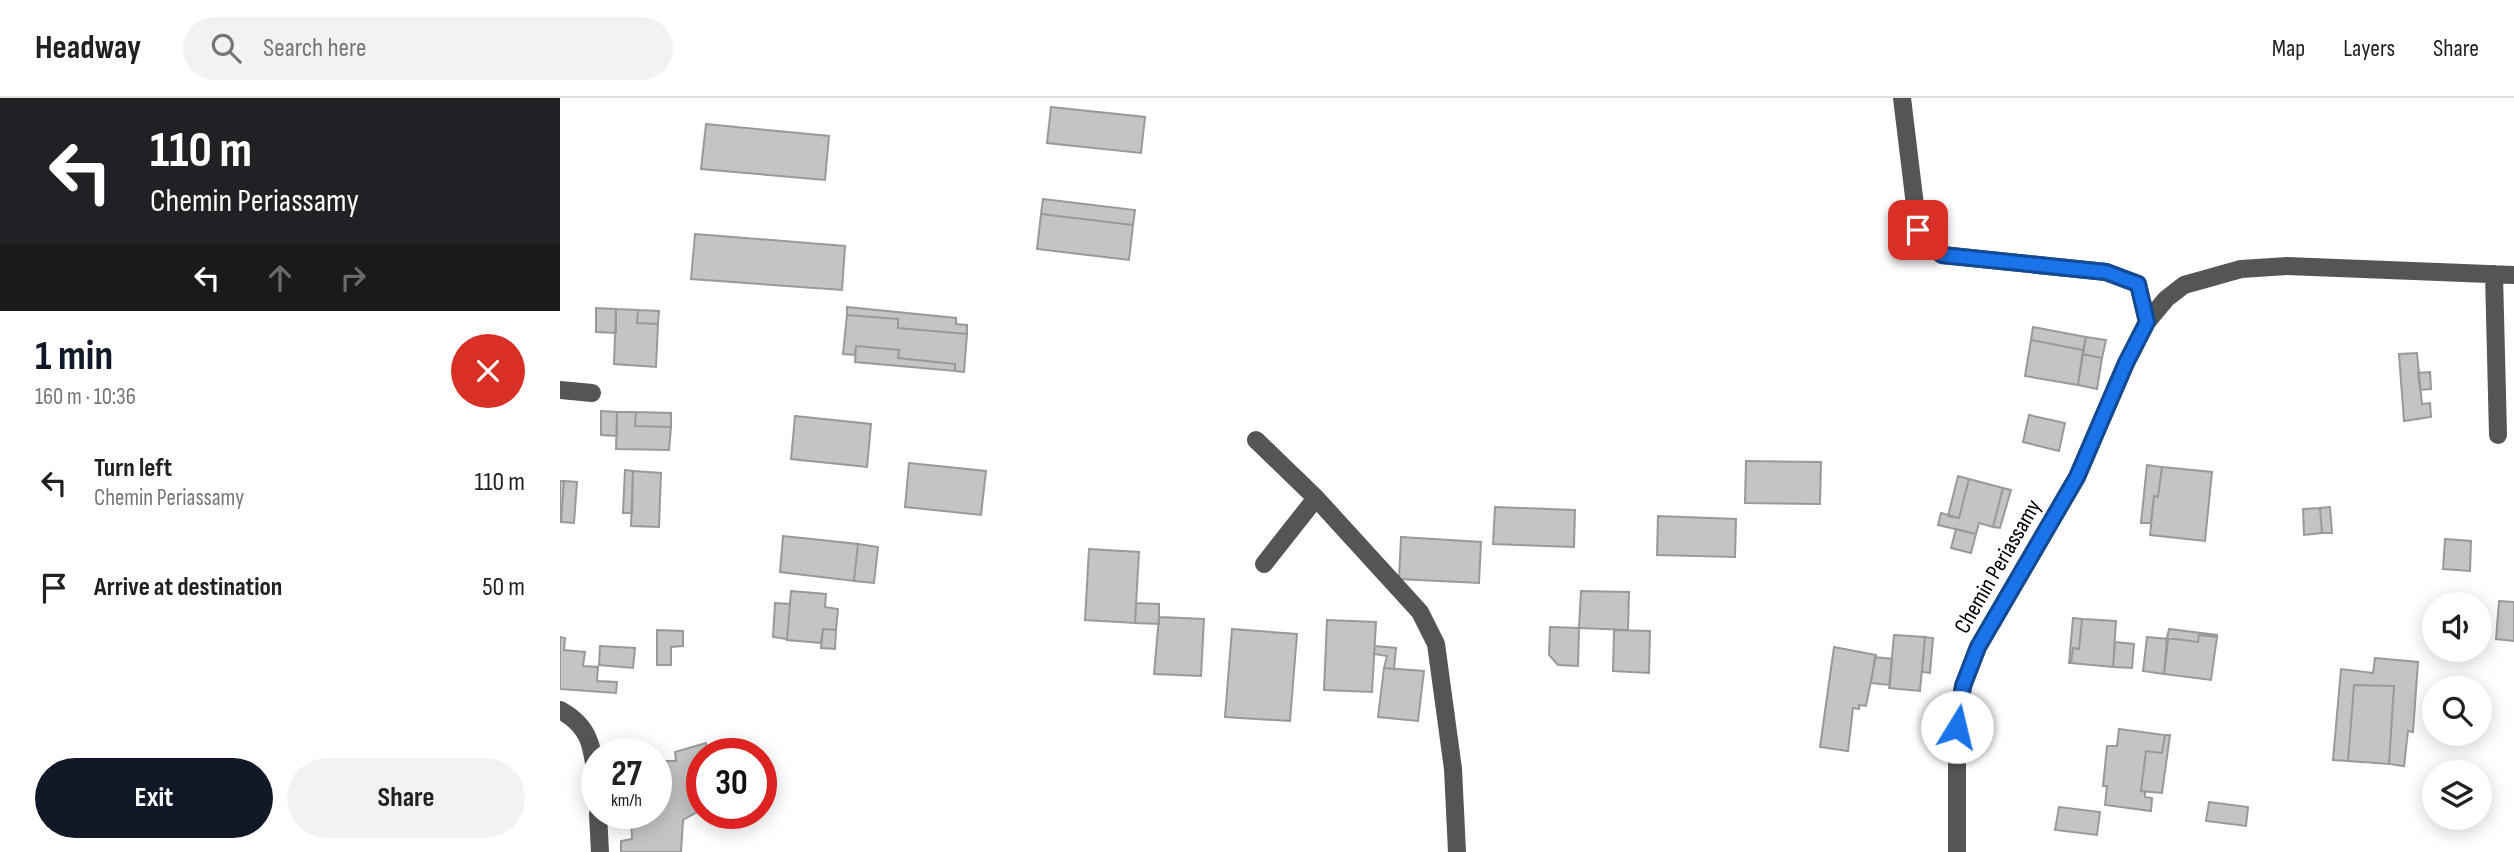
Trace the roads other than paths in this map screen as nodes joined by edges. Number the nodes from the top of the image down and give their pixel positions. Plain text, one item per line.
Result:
1 (1902, 98) edge
2 (2494, 274) junction
3 (2514, 275) edge
4 (2147, 322) junction
5 (560, 390) edge
6 (593, 393) dead end
7 (2498, 435) dead end
8 (1256, 440) dead end
9 (1316, 498) junction
10 (1264, 564) dead end
11 (560, 709) edge
12 (588, 738) edge
13 (599, 829) edge
14 (600, 852) edge
15 (1457, 852) edge
16 (1957, 852) edge

1 - 4 street
2 - 3 street, Chemin Periassamy
2 - 4 street, Chemin Periassamy
2 - 7 street
4 - 16 street, Chemin Periassamy
5 - 6 street
8 - 9 street
9 - 10 street
9 - 15 street
11 - 12 street
13 - 14 street

